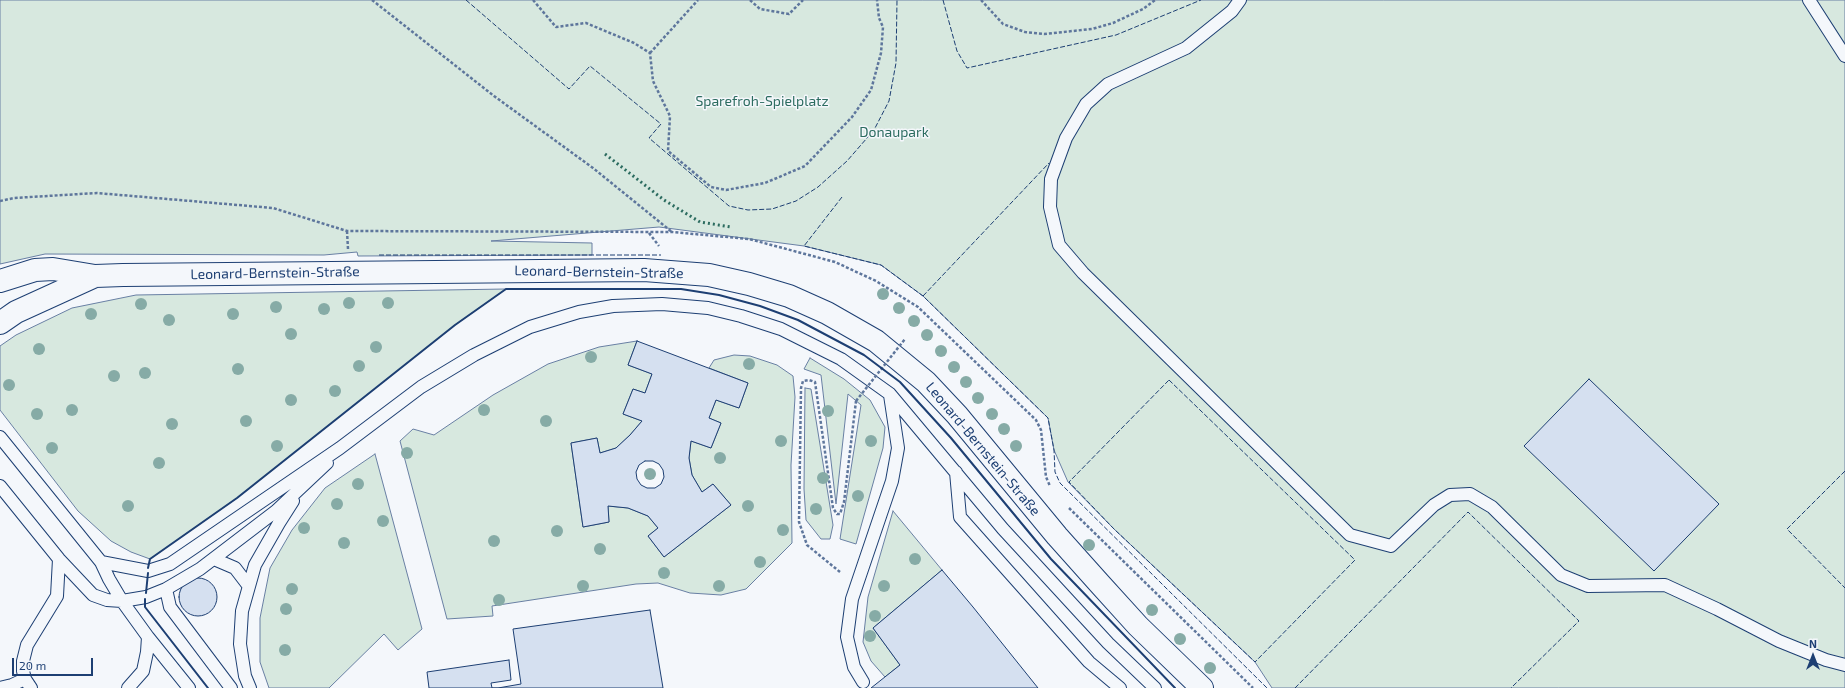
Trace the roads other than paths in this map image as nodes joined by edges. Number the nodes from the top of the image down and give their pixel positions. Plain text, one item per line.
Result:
1 (1240, 0) edge
2 (1809, 0) edge
3 (1845, 56) edge
4 (95, 276) junction
5 (0, 281) edge
6 (0, 323) edge
7 (890, 394) junction
8 (0, 437) edge
9 (340, 448) junction
10 (956, 472) junction
11 (304, 485) junction
12 (0, 486) edge
13 (59, 559) junction
14 (214, 559) junction
15 (101, 562) junction
16 (248, 585) junction
17 (166, 589) junction
18 (122, 601) junction
19 (148, 637) junction
20 (1845, 665) edge
21 (863, 682) dead end
22 (28, 684) edge
23 (0, 688) edge
24 (128, 688) edge
25 (189, 688) edge
26 (231, 688) edge
27 (250, 688) edge
28 (1120, 688) edge
29 (1155, 688) edge
30 (1202, 688) edge

1 - 20 lane
2 - 3 lane
4 - 5 main road, Leonard-Bernstein-Straße
4 - 6 main road, Leonard-Bernstein-Straße
4 - 30 main road, Leonard-Bernstein-Straße
7 - 9 lane
7 - 10 lane
7 - 21 lane
8 - 15 lane
9 - 11 lane
9 - 15 lane
10 - 28 lane
10 - 29 lane
11 - 14 lane
11 - 16 lane
12 - 13 lane
13 - 18 lane
13 - 22 lane
14 - 16 lane
14 - 17 lane
15 - 18 lane
16 - 27 lane
17 - 18 lane
17 - 26 lane
18 - 19 lane
19 - 24 lane
19 - 25 lane
22 - 23 lane

